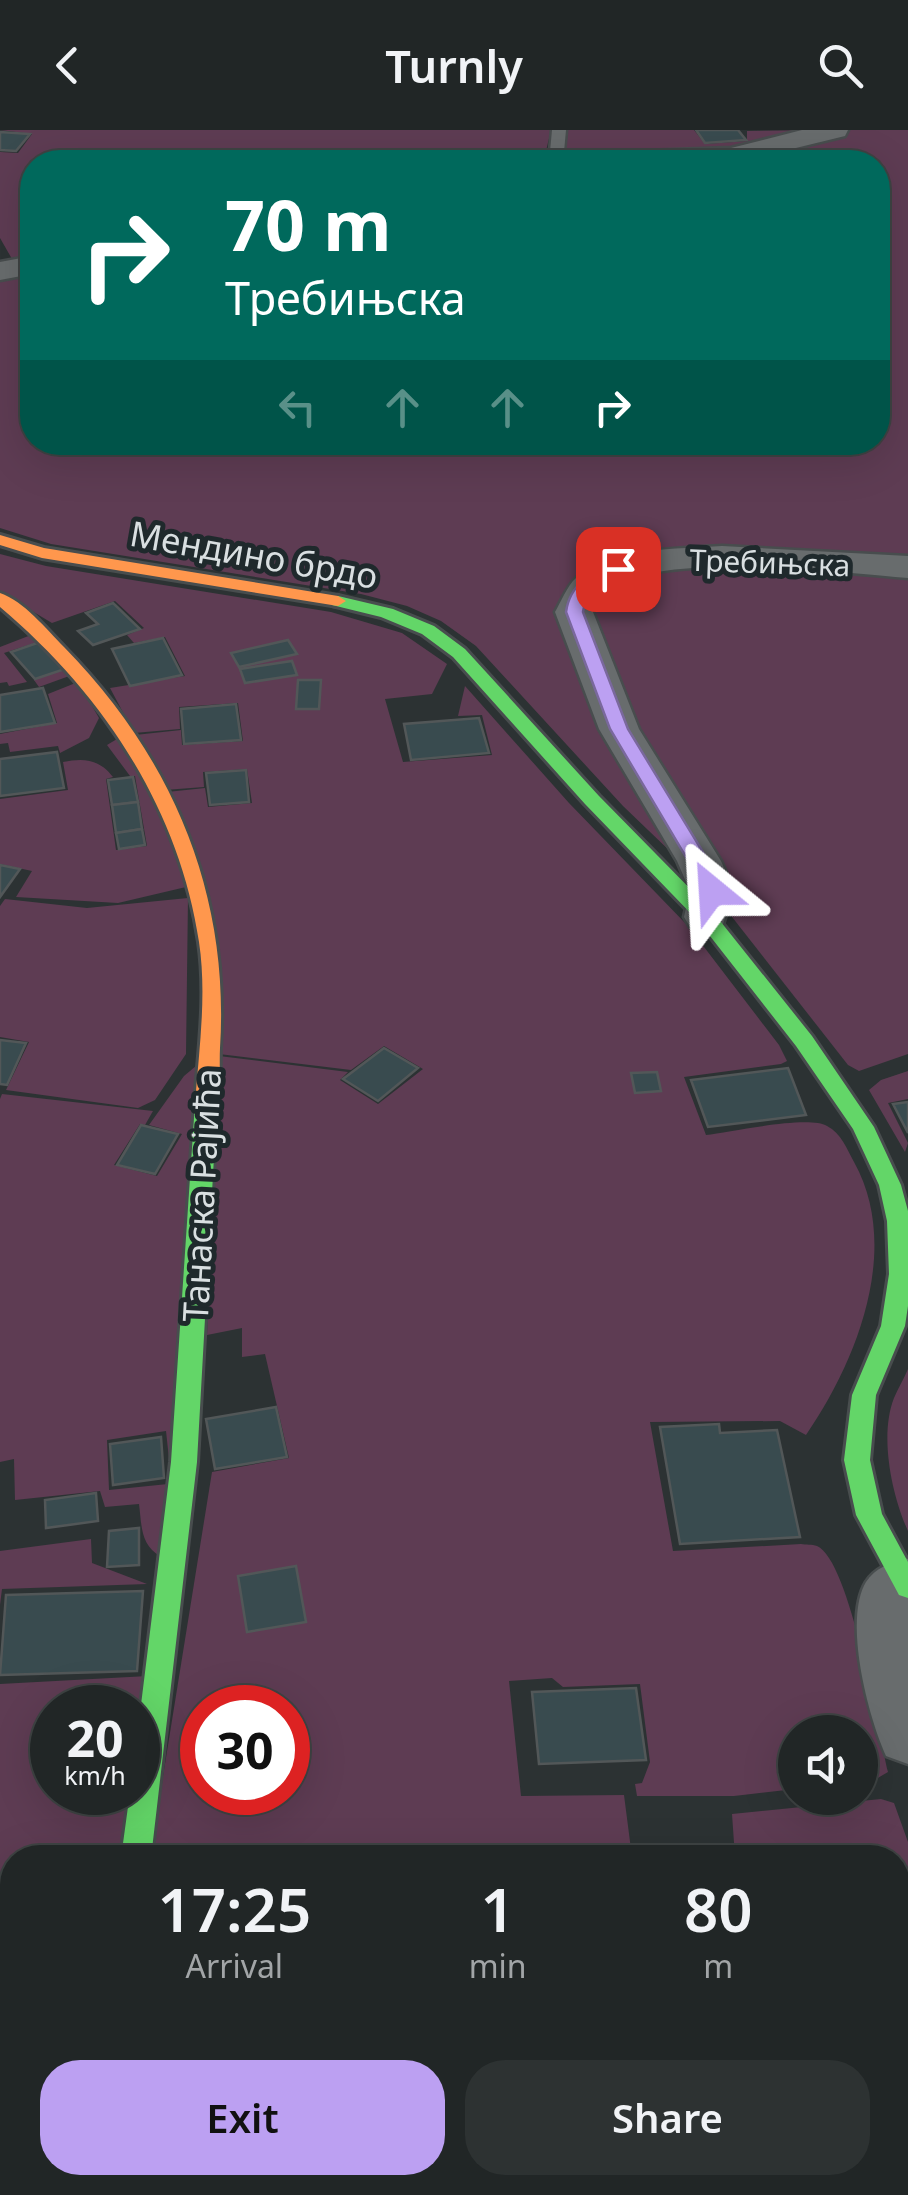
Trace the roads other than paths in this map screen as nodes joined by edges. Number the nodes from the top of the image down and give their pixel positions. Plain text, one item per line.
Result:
1 (835, 130) edge
2 (755, 150) edge
3 (0, 540) edge
4 (908, 567) edge
5 (0, 598) edge
6 (706, 917) junction
7 (907, 1585) edge
8 (908, 1736) edge
9 (138, 1845) edge

1 - 2 street
3 - 6 street, Мендино брдо
4 - 6 street, Требињска
5 - 9 street, Танаска Рајића
6 - 7 street, Мендино брдо
7 - 8 street

